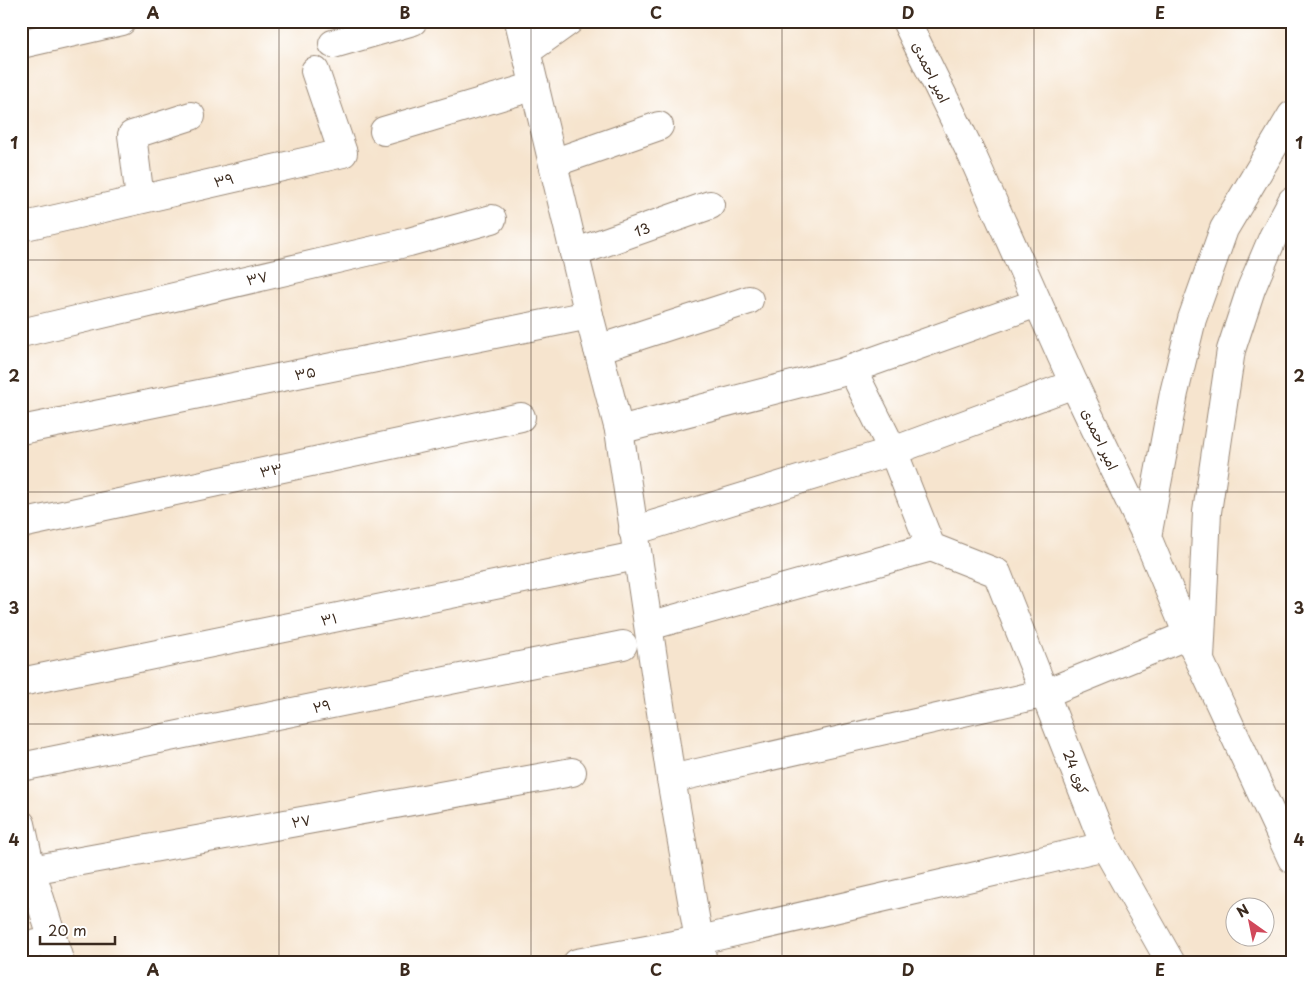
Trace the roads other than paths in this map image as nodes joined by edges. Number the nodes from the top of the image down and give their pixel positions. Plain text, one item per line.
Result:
1 (122, 21) edge
2 (412, 21) edge
3 (519, 21) edge
4 (569, 21) edge
5 (906, 21) edge
6 (21, 44) edge
7 (332, 44) dead end
8 (527, 51) junction
9 (315, 71) dead end
10 (535, 86) junction
11 (1292, 115) edge
12 (191, 116) dead end
13 (659, 126) dead end
14 (384, 131) dead end
15 (554, 163) junction
16 (140, 199) junction
17 (1292, 201) edge
18 (710, 206) dead end
19 (492, 219) dead end
20 (21, 226) edge
21 (574, 253) junction
22 (749, 300) dead end
23 (1037, 303) junction
24 (589, 315) junction
25 (21, 333) edge
26 (598, 349) junction
27 (852, 369) junction
28 (1074, 384) junction
29 (521, 417) dead end
30 (21, 430) edge
31 (619, 430) junction
32 (893, 451) junction
33 (21, 524) edge
34 (1147, 537) junction
35 (635, 543) junction
36 (932, 547) junction
37 (649, 626) junction
38 (1188, 635) junction
39 (623, 645) dead end
40 (1200, 660) junction
41 (21, 682) edge
42 (1046, 693) junction
43 (21, 767) edge
44 (572, 772) dead end
45 (671, 779) junction
46 (21, 824) edge
47 (1284, 824) edge
48 (1105, 846) junction
49 (1292, 859) edge
50 (31, 870) junction
51 (21, 947) edge
52 (702, 951) edge
53 (56, 952) edge
54 (577, 963) edge
55 (1171, 963) edge

1 - 6 street
2 - 7 street
3 - 8 street
4 - 8 street
5 - 23 street, امیر احمدی
8 - 10 street
9 - 16 street, ۳۹
10 - 14 street
10 - 15 street
11 - 34 street
12 - 16 street
13 - 15 street
15 - 21 street
16 - 20 street, ۳۹
17 - 40 street
18 - 21 street, 13
19 - 25 street, ۳۷
21 - 24 street
22 - 26 street
23 - 27 street
23 - 28 street, امیر احمدی
24 - 26 street
24 - 30 street, ۳۵
26 - 31 street
27 - 31 street
27 - 32 street
28 - 32 street, ۳۱
28 - 34 street, امیر احمدی
29 - 33 street, ۳۳
31 - 35 street
32 - 35 street, ۳۱
32 - 36 street
34 - 38 street, امیر احمدی
35 - 37 street
35 - 41 street, ۳۱
36 - 37 street
36 - 42 street, کوی 24
37 - 45 street
38 - 40 street, امیر احمدی
38 - 42 street
39 - 43 street, ۲۹
40 - 47 street, امیر احمدی
42 - 45 street
42 - 48 street, کوی 24
44 - 50 street, ۲۷
45 - 52 street
46 - 50 street
47 - 49 street, امیر احمدی
48 - 52 street
48 - 55 street, کوی 24
50 - 53 street
51 - 53 street
52 - 54 street

